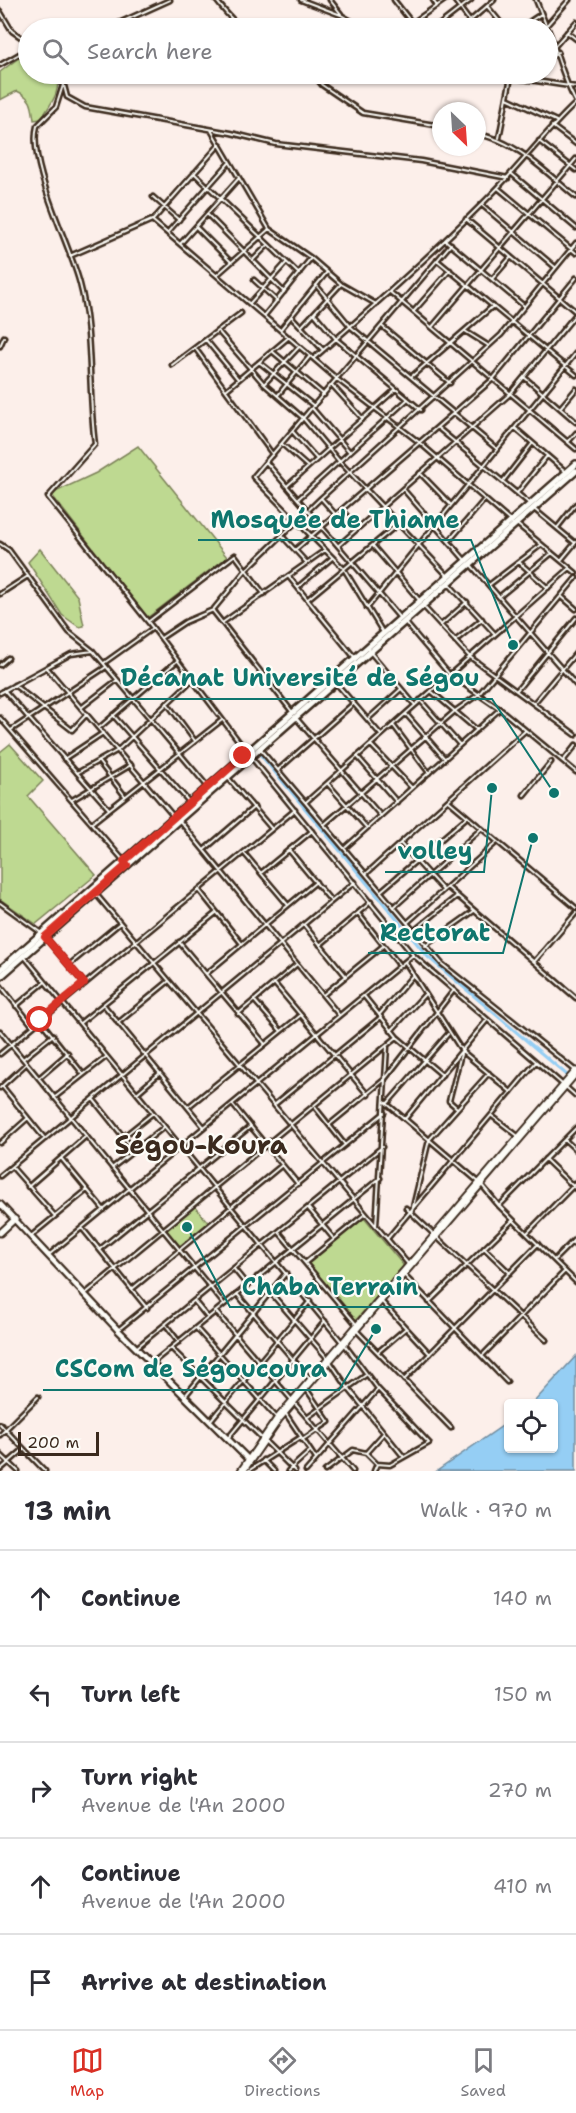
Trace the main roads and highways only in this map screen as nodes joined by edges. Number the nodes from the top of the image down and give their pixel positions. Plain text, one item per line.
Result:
1 (576, 464) edge
2 (576, 471) edge
3 (568, 474) junction
4 (468, 563) junction
5 (421, 604) junction
6 (403, 620) junction
7 (294, 715) junction
8 (249, 755) junction
9 (176, 819) junction
10 (126, 863) junction
11 (44, 935) junction
12 (22, 954) junction
13 (0, 970) edge
14 (0, 977) edge
15 (576, 1072) edge
16 (242, 1471) edge

1 - 3 main road
2 - 3 main road
3 - 4 main road
4 - 5 main road
4 - 5 main road
5 - 6 main road
6 - 7 main road
6 - 7 main road
7 - 8 main road
7 - 8 main road
8 - 9 main road
8 - 9 main road
9 - 10 main road
10 - 11 main road
10 - 11 main road
11 - 12 main road
12 - 13 main road
12 - 14 main road
15 - 16 highway

